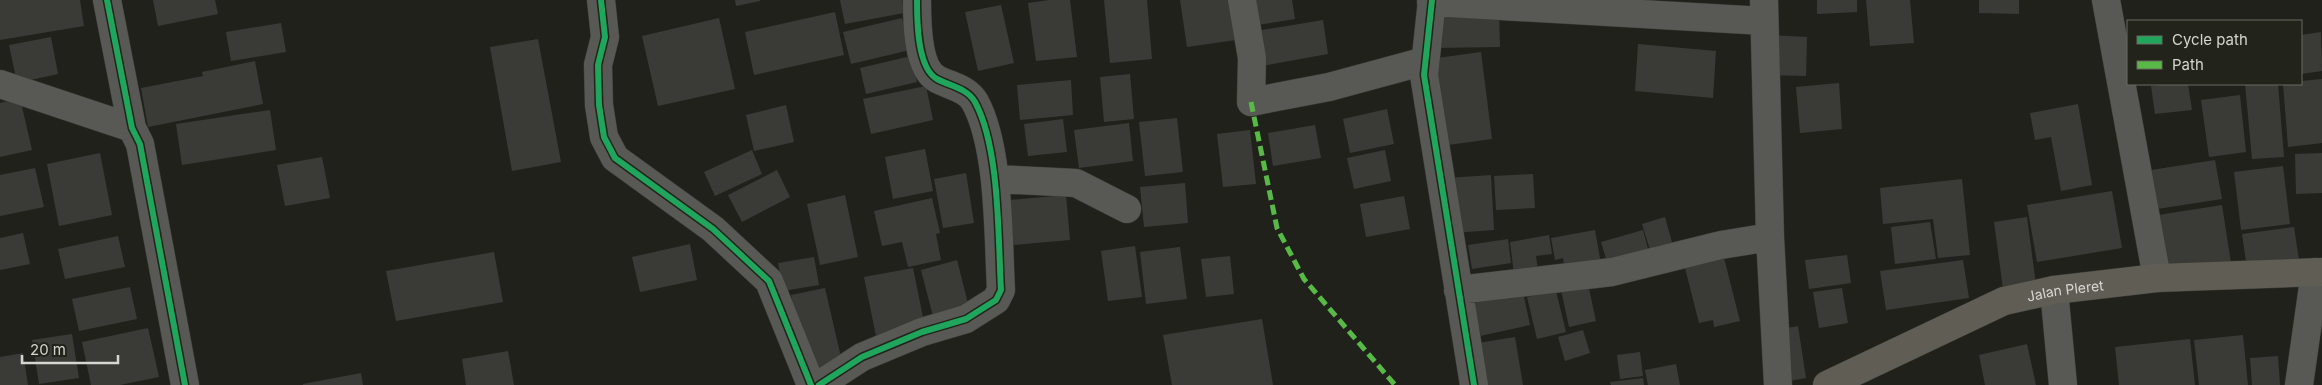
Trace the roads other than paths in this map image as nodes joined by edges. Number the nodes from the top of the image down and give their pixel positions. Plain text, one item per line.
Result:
1 (107, 0) edge
2 (601, 0) edge
3 (917, 0) edge
4 (1242, 0) edge
5 (2106, 0) edge
6 (1431, 1) edge
7 (1764, 11) edge
8 (1425, 61) junction
9 (0, 84) edge
10 (132, 128) junction
11 (995, 179) junction
12 (1127, 209) dead end
13 (1770, 237) junction
14 (2319, 272) edge
15 (2157, 278) junction
16 (1458, 290) junction
17 (2054, 290) junction
18 (1839, 383) edge
19 (185, 385) edge
20 (811, 385) edge
21 (819, 385) edge
22 (1474, 385) edge
23 (1778, 385) edge
24 (2063, 385) edge
25 (2299, 385) edge

1 - 10 street
2 - 20 street
3 - 11 street
4 - 8 street
5 - 15 street
6 - 7 street
6 - 8 street
7 - 13 street
8 - 16 street
9 - 10 street
10 - 19 street
11 - 12 street
11 - 21 street
13 - 16 street
13 - 23 street
14 - 15 main road, Jalan Pleret
14 - 25 street
15 - 17 main road, Jalan Pleret
16 - 22 street
17 - 18 main road, Jalan Pleret
17 - 24 street

